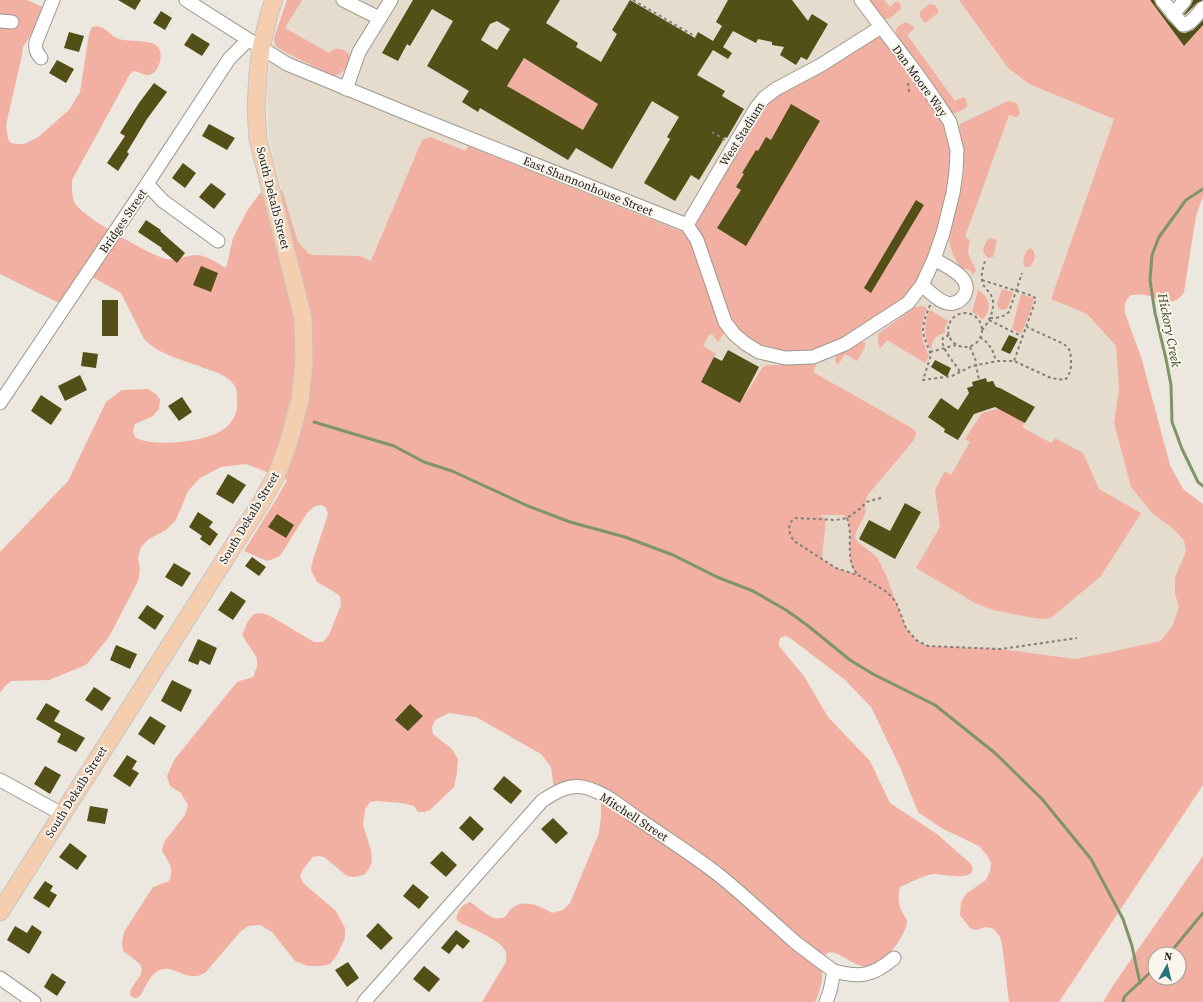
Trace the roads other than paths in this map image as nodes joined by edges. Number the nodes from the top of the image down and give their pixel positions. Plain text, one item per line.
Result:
1 (53, 0) edge
2 (186, 0) edge
3 (274, 0) edge
4 (343, 0) edge
5 (390, 0) edge
6 (861, 0) edge
7 (1162, 0) edge
8 (1185, 0) edge
9 (1203, 8) edge
10 (1173, 14) junction
11 (379, 18) junction
12 (881, 27) junction
13 (255, 44) junction
14 (41, 58) dead end
15 (346, 89) junction
16 (147, 184) junction
17 (687, 225) junction
18 (218, 240) dead end
19 (934, 259) junction
20 (922, 285) junction
21 (0, 403) edge
22 (0, 780) edge
23 (62, 814) junction
24 (0, 912) edge
25 (894, 958) dead end
26 (834, 972) junction
27 (0, 978) edge
28 (34, 1002) edge
29 (364, 1002) edge
30 (826, 1002) edge

1 - 14 street
2 - 13 street, East Shannonhouse Street
3 - 13 main road, South Dekalb Street
4 - 11 street
5 - 11 street
6 - 12 street, Dan Moore Way
7 - 10 street
8 - 10 street
9 - 10 street
11 - 15 street
12 - 17 street, West Stadium
12 - 19 street, Dan Moore Way
13 - 15 street, East Shannonhouse Street
13 - 16 street, Bridges Street
13 - 23 main road, South Dekalb Street
15 - 17 street, East Shannonhouse Street
16 - 18 street
16 - 21 street, Bridges Street
17 - 20 street
19 - 20 street, Dan Moore Way
19 - 20 street
22 - 23 street
23 - 24 main road, South Dekalb Street
25 - 26 street, Mitchell Street
26 - 29 street, Mitchell Street
26 - 30 street
27 - 28 street

